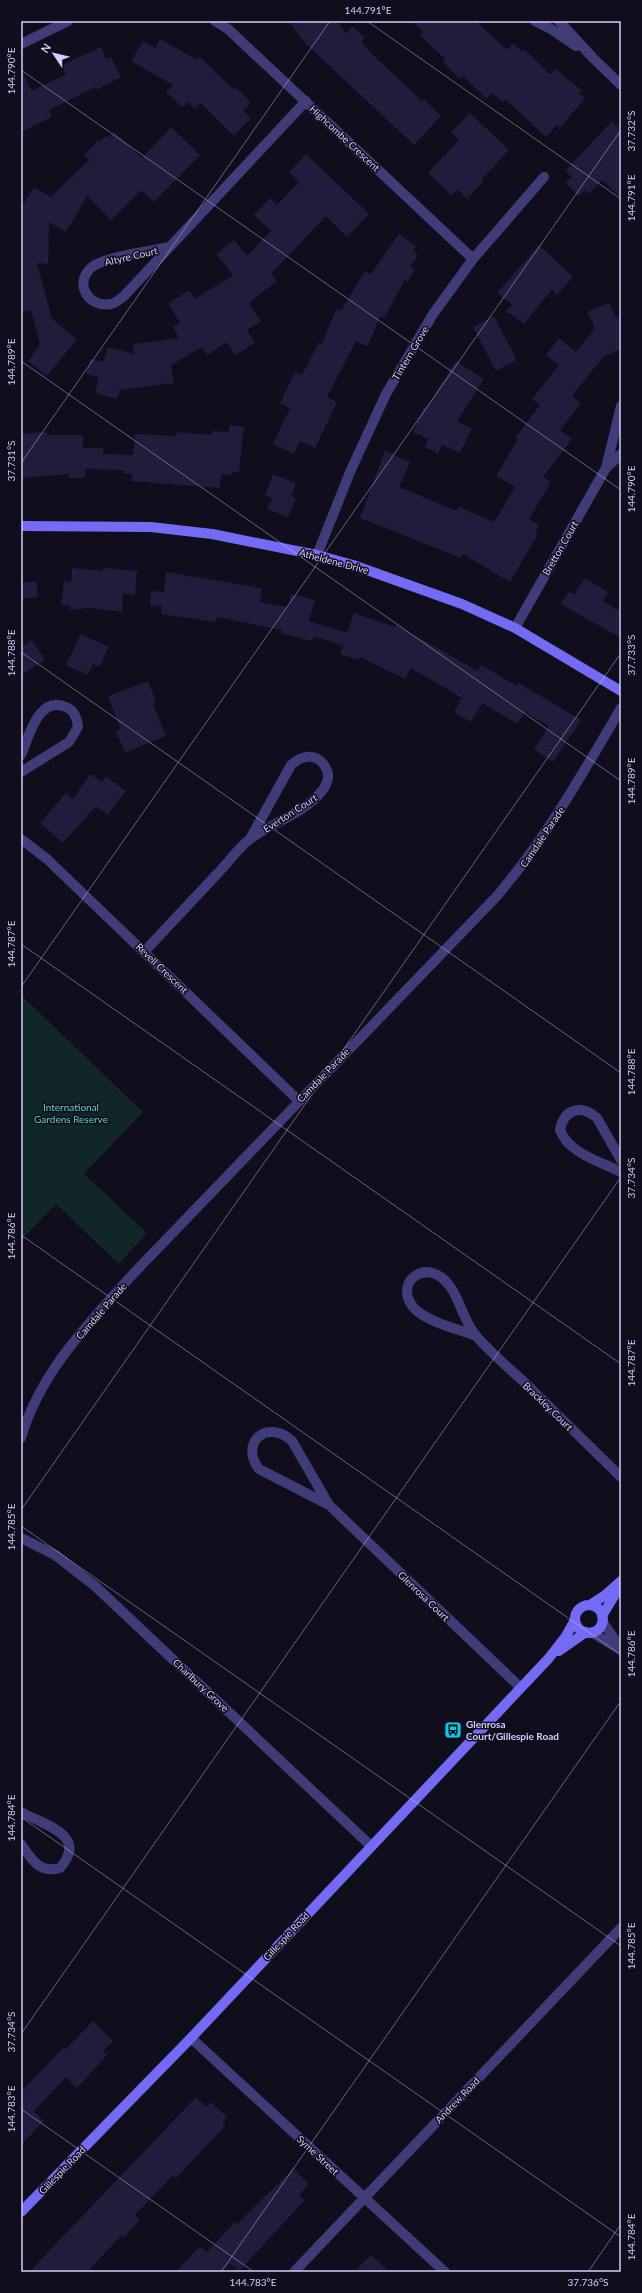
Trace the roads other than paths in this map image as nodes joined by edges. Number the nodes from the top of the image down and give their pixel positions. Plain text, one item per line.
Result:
1 (68, 21) edge
2 (215, 21) edge
3 (535, 21) edge
4 (559, 21) edge
5 (21, 44) edge
6 (593, 58) junction
7 (621, 85) edge
8 (306, 101) junction
9 (544, 177) dead end
10 (169, 247) junction
11 (473, 259) junction
12 (621, 406) edge
13 (621, 454) edge
14 (606, 468) junction
15 (21, 526) edge
16 (317, 555) junction
17 (515, 628) junction
18 (621, 691) edge
19 (621, 708) edge
20 (21, 755) edge
21 (21, 772) edge
22 (21, 839) edge
23 (250, 839) junction
24 (144, 952) junction
25 (299, 1101) junction
26 (621, 1160) edge
27 (621, 1172) edge
28 (476, 1336) junction
29 (21, 1438) edge
30 (621, 1477) edge
31 (329, 1505) junction
32 (21, 1538) edge
33 (621, 1583) edge
34 (590, 1605) junction
35 (602, 1618) junction
36 (575, 1620) junction
37 (589, 1632) junction
38 (621, 1649) edge
39 (549, 1658) junction
40 (520, 1687) junction
41 (21, 1812) edge
42 (21, 1844) edge
43 (371, 1846) junction
44 (621, 1928) edge
45 (191, 2038) junction
46 (364, 2198) junction
47 (21, 2212) edge
48 (294, 2272) edge
49 (445, 2272) edge

1 - 5 street
2 - 8 street, Highcombe Crescent
3 - 6 street
4 - 6 street
6 - 7 street
8 - 10 street, Altyre Court
8 - 11 street, Highcombe Crescent
9 - 11 street, Tintern Grove
10 - 10 street, Altyre Court
11 - 16 street, Tintern Grove
12 - 14 street, Bretton Court
13 - 14 street, Bretton Court
14 - 17 street, Bretton Court
15 - 16 street, Atheldene Drive
16 - 17 street, Atheldene Drive
17 - 18 street, Atheldene Drive
19 - 25 street, Camdale Parade
20 - 21 street
22 - 24 street, Revell Crescent
23 - 23 street, Everton Court
23 - 24 street, Everton Court
24 - 25 street, Revell Crescent
25 - 29 street, Camdale Parade
26 - 27 street
28 - 28 street, Brackley Court
28 - 30 street, Brackley Court
31 - 31 street, Glenrosa Court
31 - 40 street, Glenrosa Court
32 - 43 street, Charlbury Grove
33 - 34 street
33 - 35 street
34 - 35 street
34 - 36 street
35 - 37 street
35 - 38 street
36 - 37 street
36 - 39 street, Gillespie Road
37 - 38 street
37 - 39 street, Gillespie Road
39 - 40 street, Gillespie Road
40 - 43 street, Gillespie Road
41 - 42 street
43 - 45 street, Gillespie Road
44 - 46 street, Andrew Road
45 - 46 street, Syme Street
45 - 47 street, Gillespie Road
46 - 48 street, Andrew Road
46 - 49 street, Syme Street

